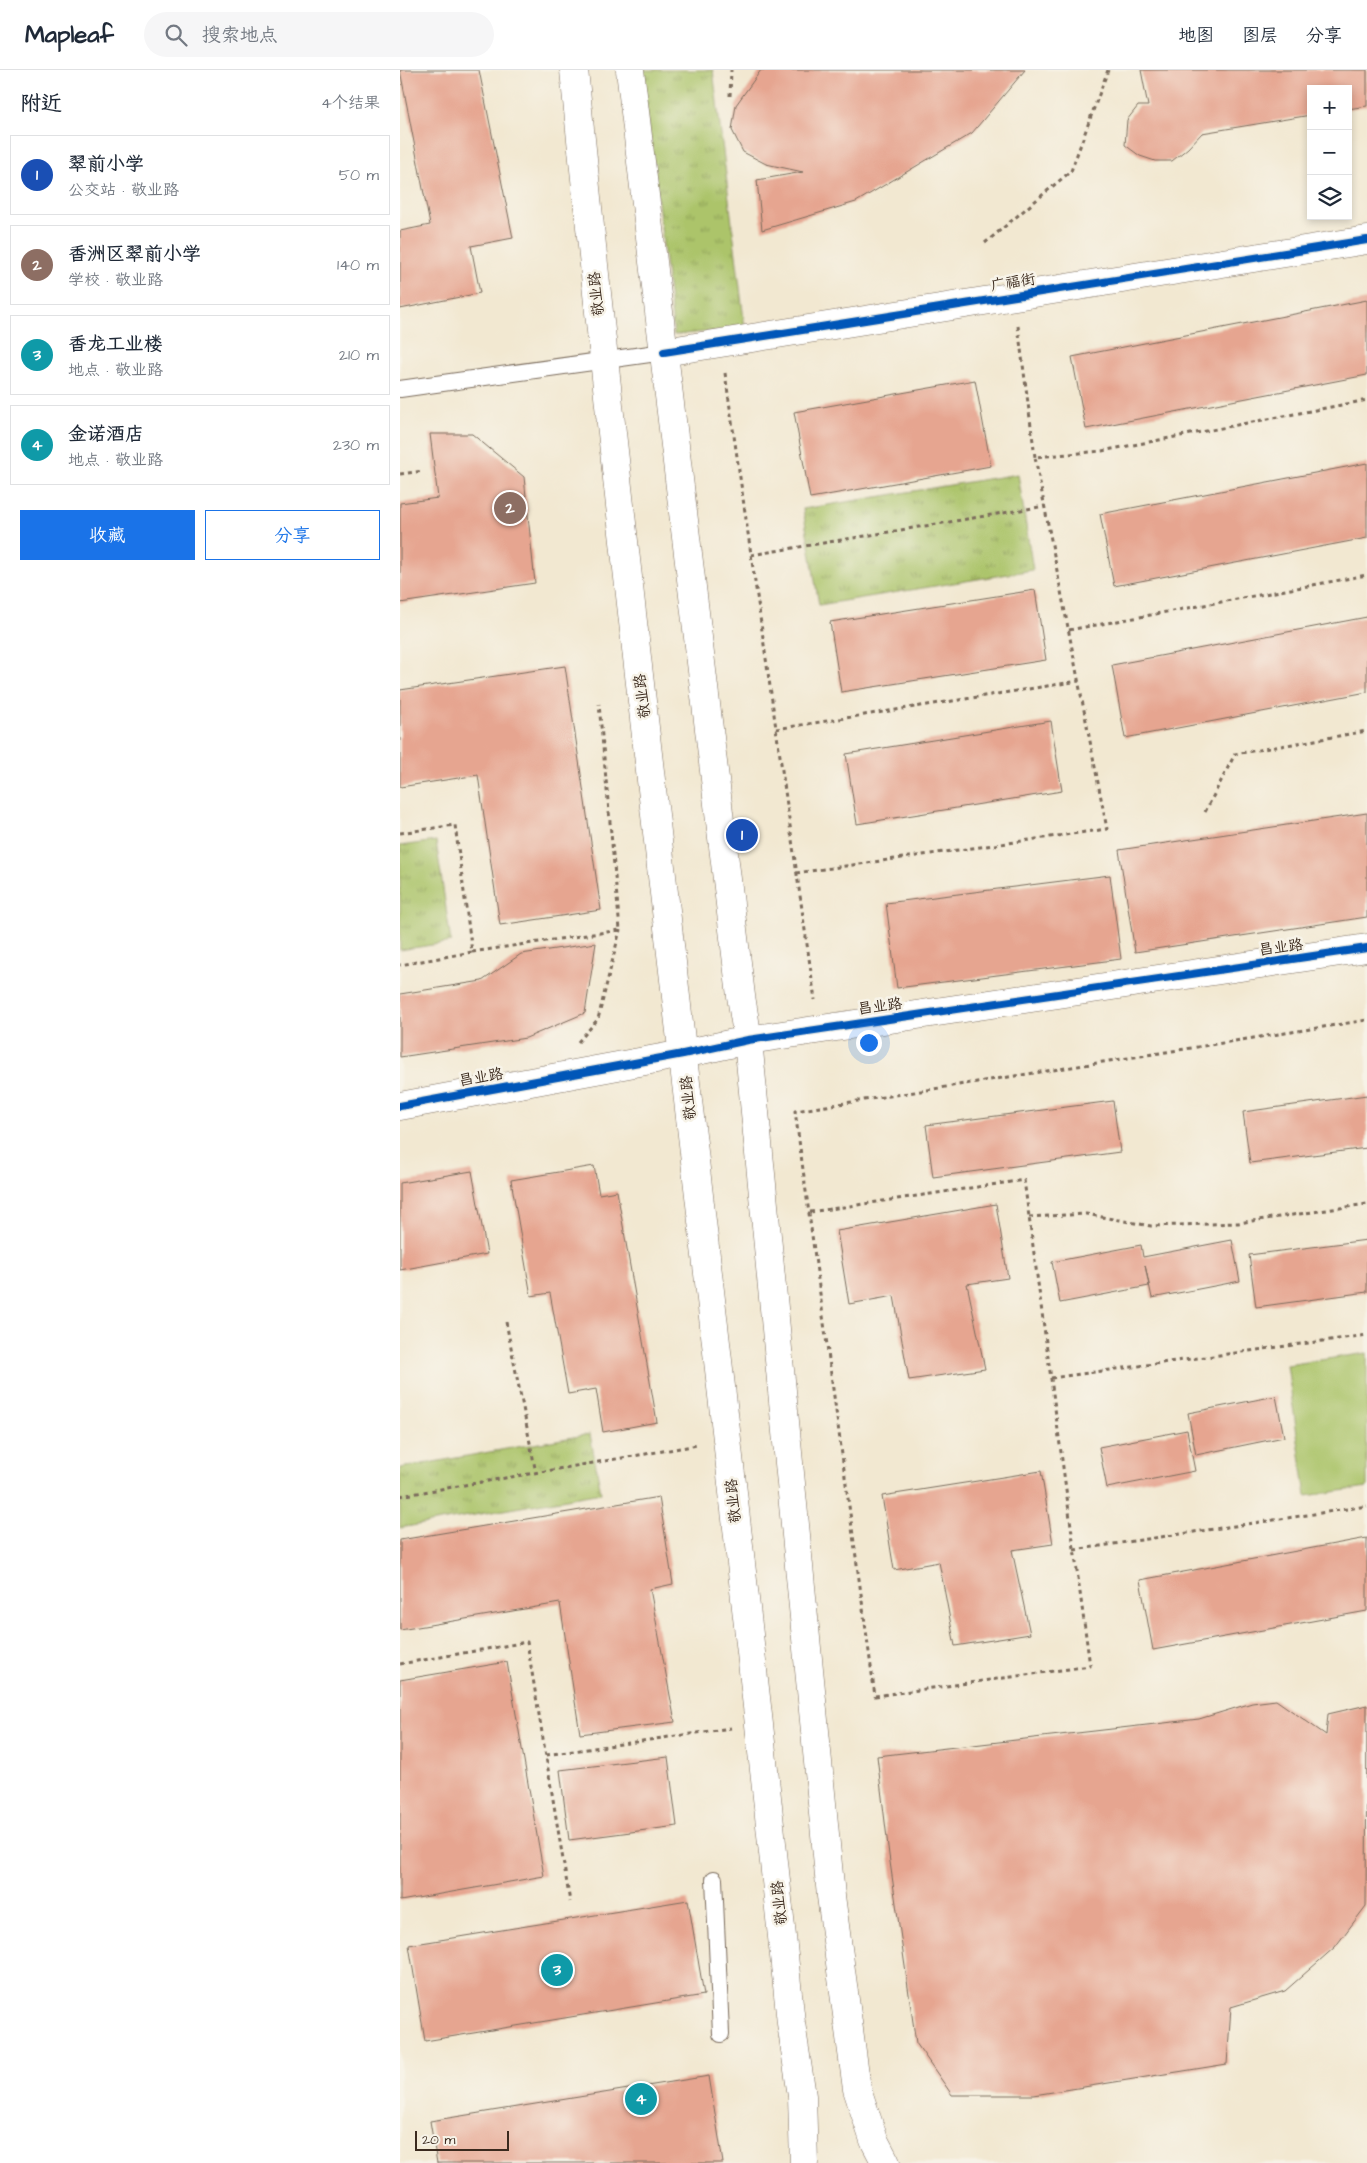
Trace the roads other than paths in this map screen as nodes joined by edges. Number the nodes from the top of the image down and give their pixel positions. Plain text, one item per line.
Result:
1 (574, 70) edge
2 (630, 70) edge
3 (1367, 240) edge
4 (664, 352) junction
5 (603, 360) junction
6 (400, 389) edge
7 (1367, 948) edge
8 (748, 1040) junction
9 (683, 1054) junction
10 (400, 1106) edge
11 (714, 1879) dead end
12 (721, 2034) dead end
13 (804, 2163) edge
14 (886, 2163) edge

1 - 5 main road, 敬业路
2 - 4 main road
3 - 4 main road, 广福街
4 - 5 lane
4 - 8 main road
5 - 6 lane
5 - 9 main road, 敬业路
7 - 8 main road, 昌业路
8 - 9 main road, 昌业路
8 - 14 main road
9 - 10 main road, 昌业路
9 - 13 main road, 敬业路
11 - 12 lane

